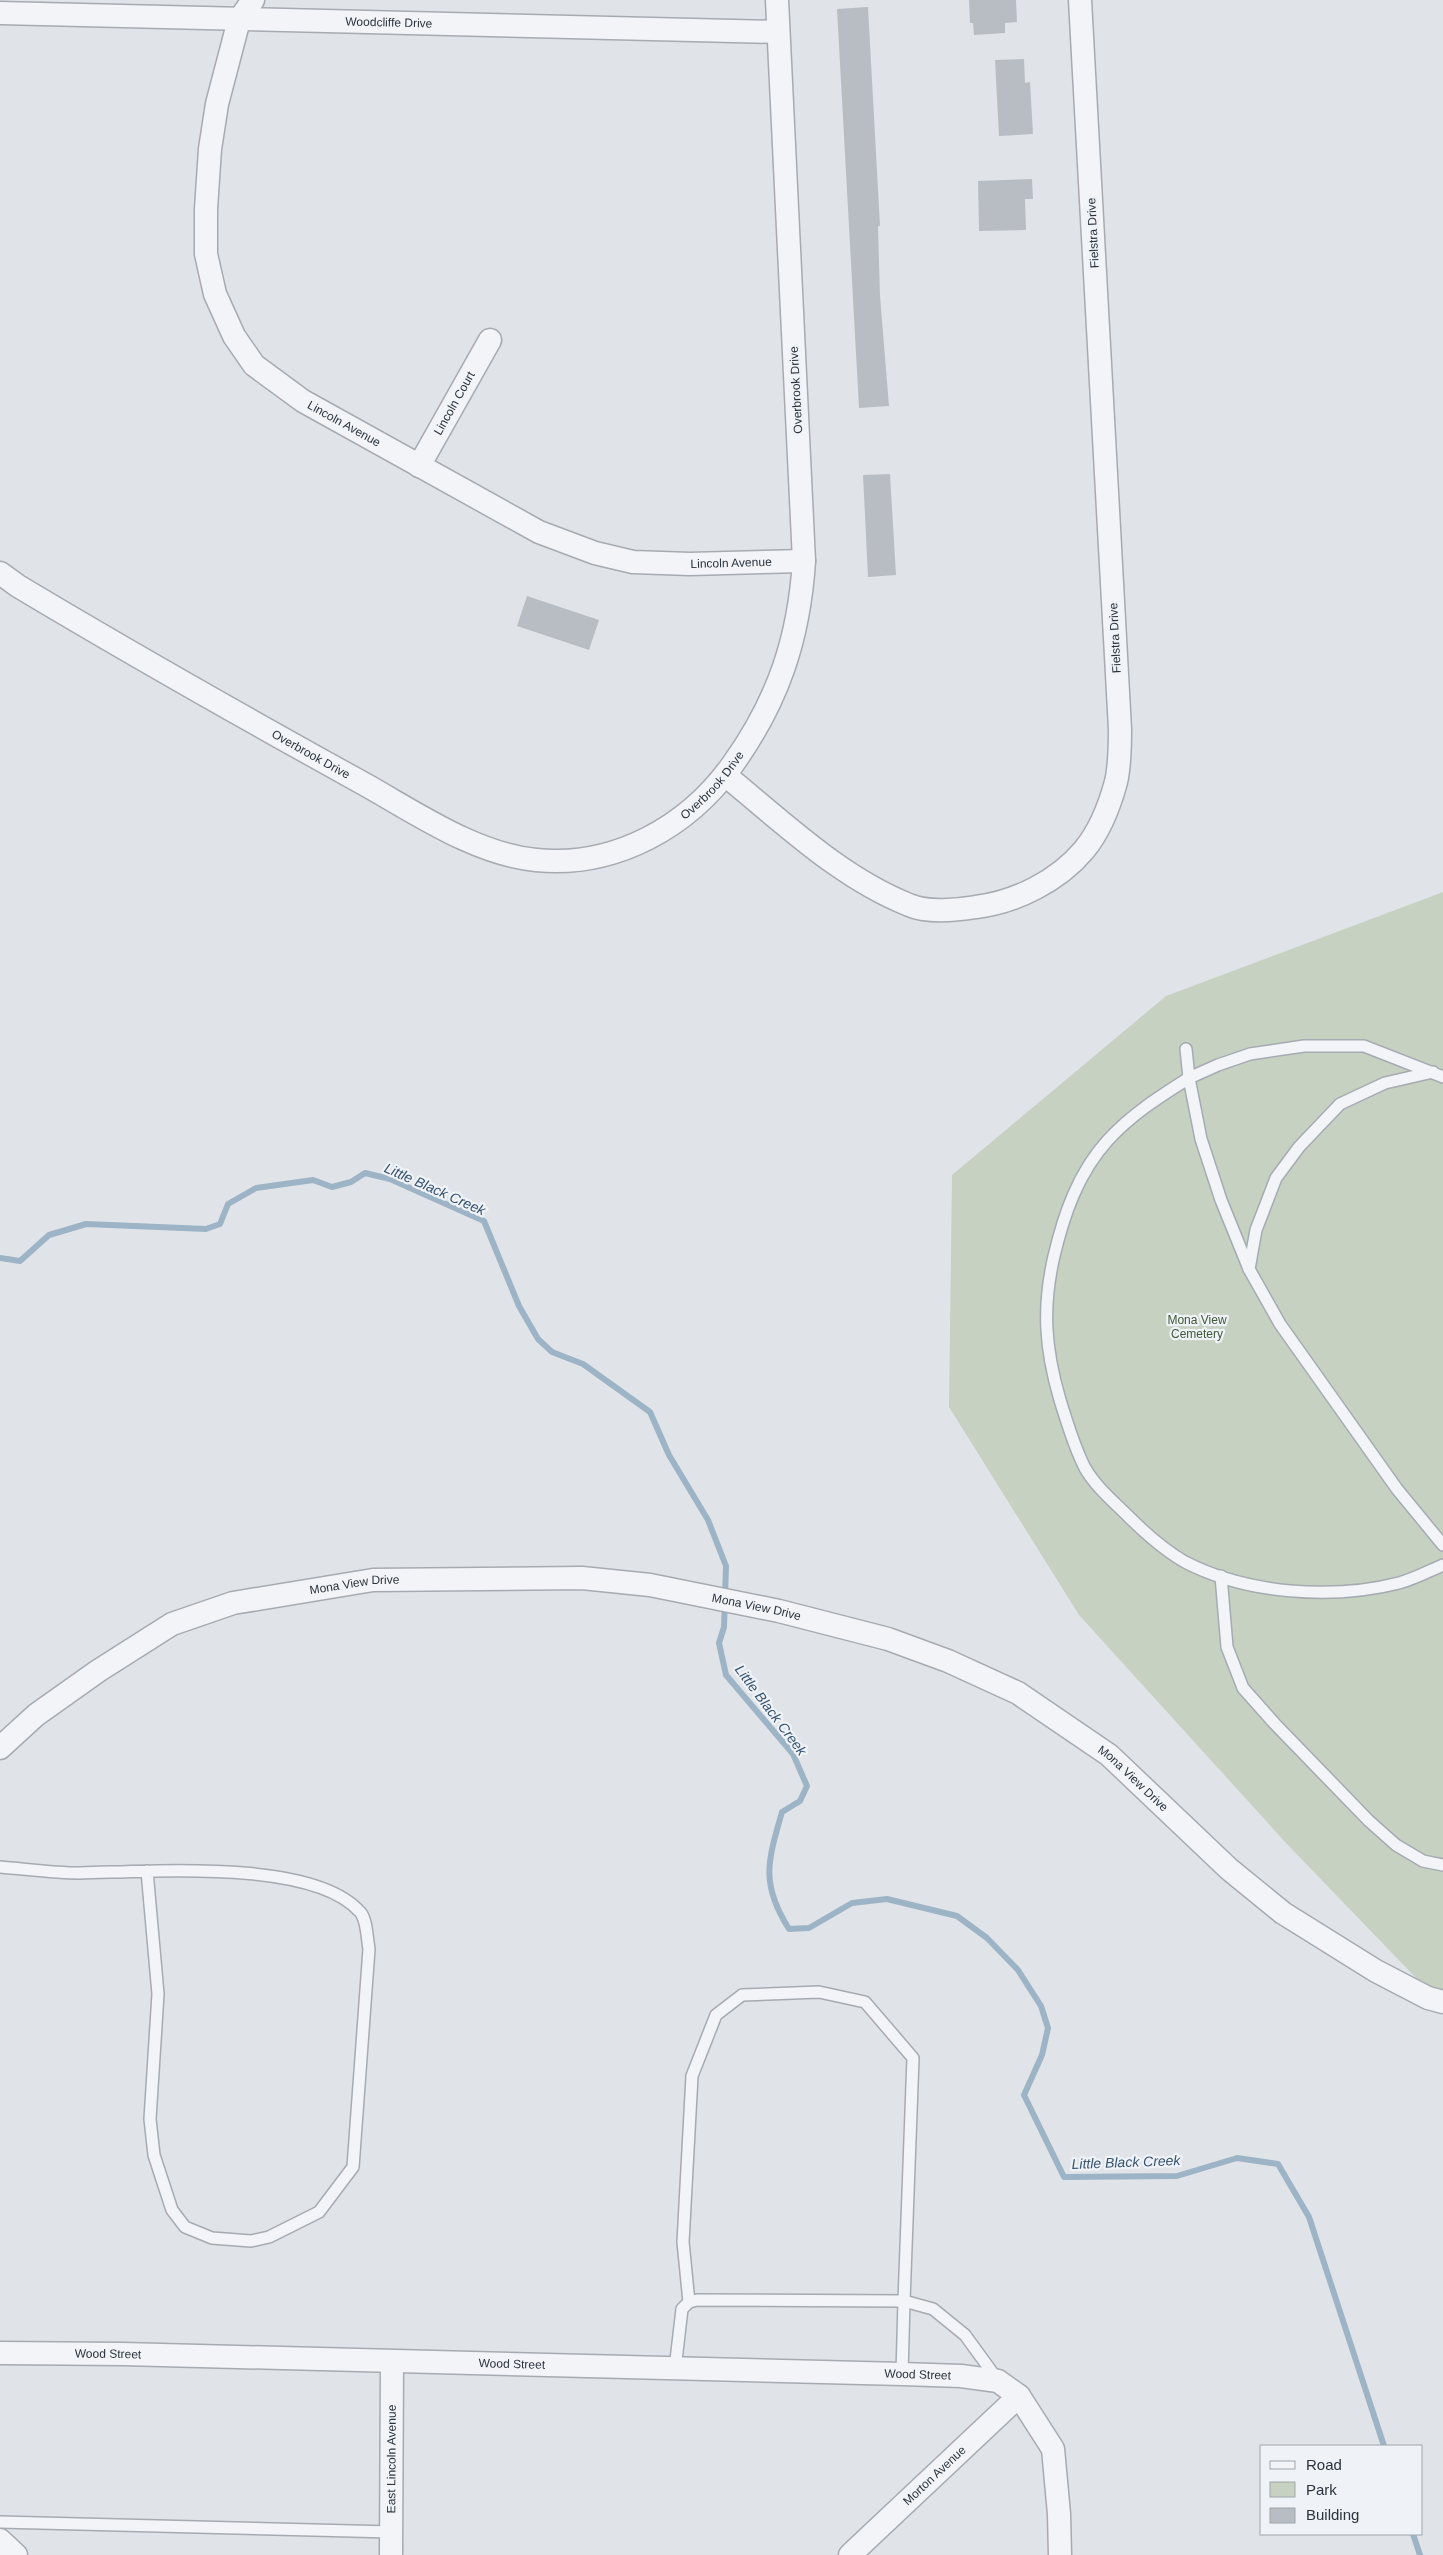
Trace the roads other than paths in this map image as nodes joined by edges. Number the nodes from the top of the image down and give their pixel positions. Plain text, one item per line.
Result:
1 (254, 0) edge
2 (778, 0) edge
3 (1080, 0) edge
4 (0, 13) edge
5 (239, 20) junction
6 (778, 32) junction
7 (490, 340) dead end
8 (419, 466) junction
9 (804, 562) junction
10 (0, 573) edge
11 (725, 775) junction
12 (1186, 1049) dead end
13 (1438, 1074) edge
14 (1189, 1078) junction
15 (1249, 1269) junction
16 (1443, 1545) edge
17 (1443, 1565) edge
18 (1221, 1576) junction
19 (0, 1748) edge
20 (1443, 1866) edge
21 (0, 1867) edge
22 (147, 1871) junction
23 (1443, 2002) edge
24 (904, 2301) junction
25 (689, 2302) junction
26 (0, 2353) edge
27 (392, 2362) junction
28 (675, 2369) junction
29 (902, 2374) junction
30 (998, 2381) junction
31 (1019, 2396) junction
32 (0, 2522) edge
33 (391, 2532) junction
34 (0, 2540) edge
35 (16, 2555) edge
36 (391, 2555) edge
37 (850, 2555) edge
38 (1060, 2555) edge

1 - 5 street, Lincoln Avenue
2 - 6 street, Overbrook Drive
3 - 11 street, Fielstra Drive
4 - 5 street, Woodcliffe Drive
5 - 6 street, Woodcliffe Drive
5 - 8 street, Lincoln Avenue
6 - 9 street, Overbrook Drive
7 - 8 street, Lincoln Court
8 - 9 street, Lincoln Avenue
9 - 11 street, Overbrook Drive
10 - 11 street, Overbrook Drive
12 - 14 lane
13 - 14 lane
13 - 15 lane
14 - 15 lane
14 - 18 lane
15 - 16 lane
17 - 18 lane
18 - 20 lane
19 - 23 street, Mona View Drive
21 - 22 lane
22 - 22 lane
24 - 25 lane
24 - 25 lane
24 - 29 lane
24 - 30 lane
25 - 28 lane
26 - 27 street, Wood Street
27 - 28 street, Wood Street
27 - 33 street, East Lincoln Avenue
28 - 29 street, Wood Street
29 - 30 street, Wood Street
30 - 31 street, Wood Street
31 - 37 street, Morton Avenue
31 - 38 street
32 - 33 lane
33 - 36 street, East Lincoln Avenue
34 - 35 street

